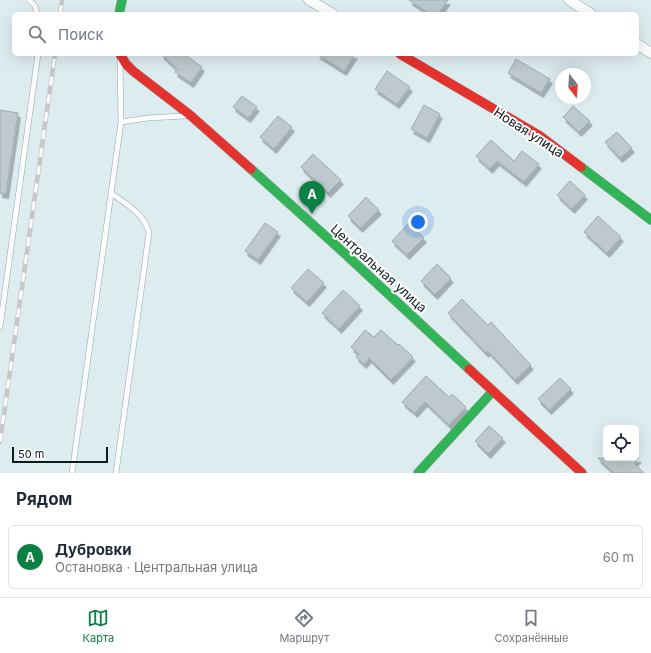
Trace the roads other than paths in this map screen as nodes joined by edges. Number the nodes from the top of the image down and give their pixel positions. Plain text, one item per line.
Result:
1 (29, 0) edge
2 (122, 0) edge
3 (309, 0) edge
4 (569, 0) edge
5 (36, 12) edge
6 (119, 12) edge
7 (330, 12) edge
8 (588, 12) edge
9 (639, 45) edge
10 (651, 53) edge
11 (38, 56) edge
12 (120, 56) edge
13 (121, 56) edge
14 (403, 56) edge
15 (190, 116) junction
16 (121, 122) junction
17 (111, 193) junction
18 (651, 220) edge
19 (0, 327) edge
20 (493, 392) junction
21 (72, 473) edge
22 (116, 473) edge
23 (418, 473) edge
24 (582, 473) edge

1 - 5 lane
2 - 6 street
3 - 7 street
4 - 8 street
9 - 10 street
11 - 19 lane
12 - 16 lane
13 - 15 street, Центральная улица
14 - 18 street, Новая улица
15 - 16 lane
15 - 20 street, Центральная улица
16 - 17 lane
17 - 21 lane
17 - 22 lane
20 - 23 street
20 - 24 street, Центральная улица

